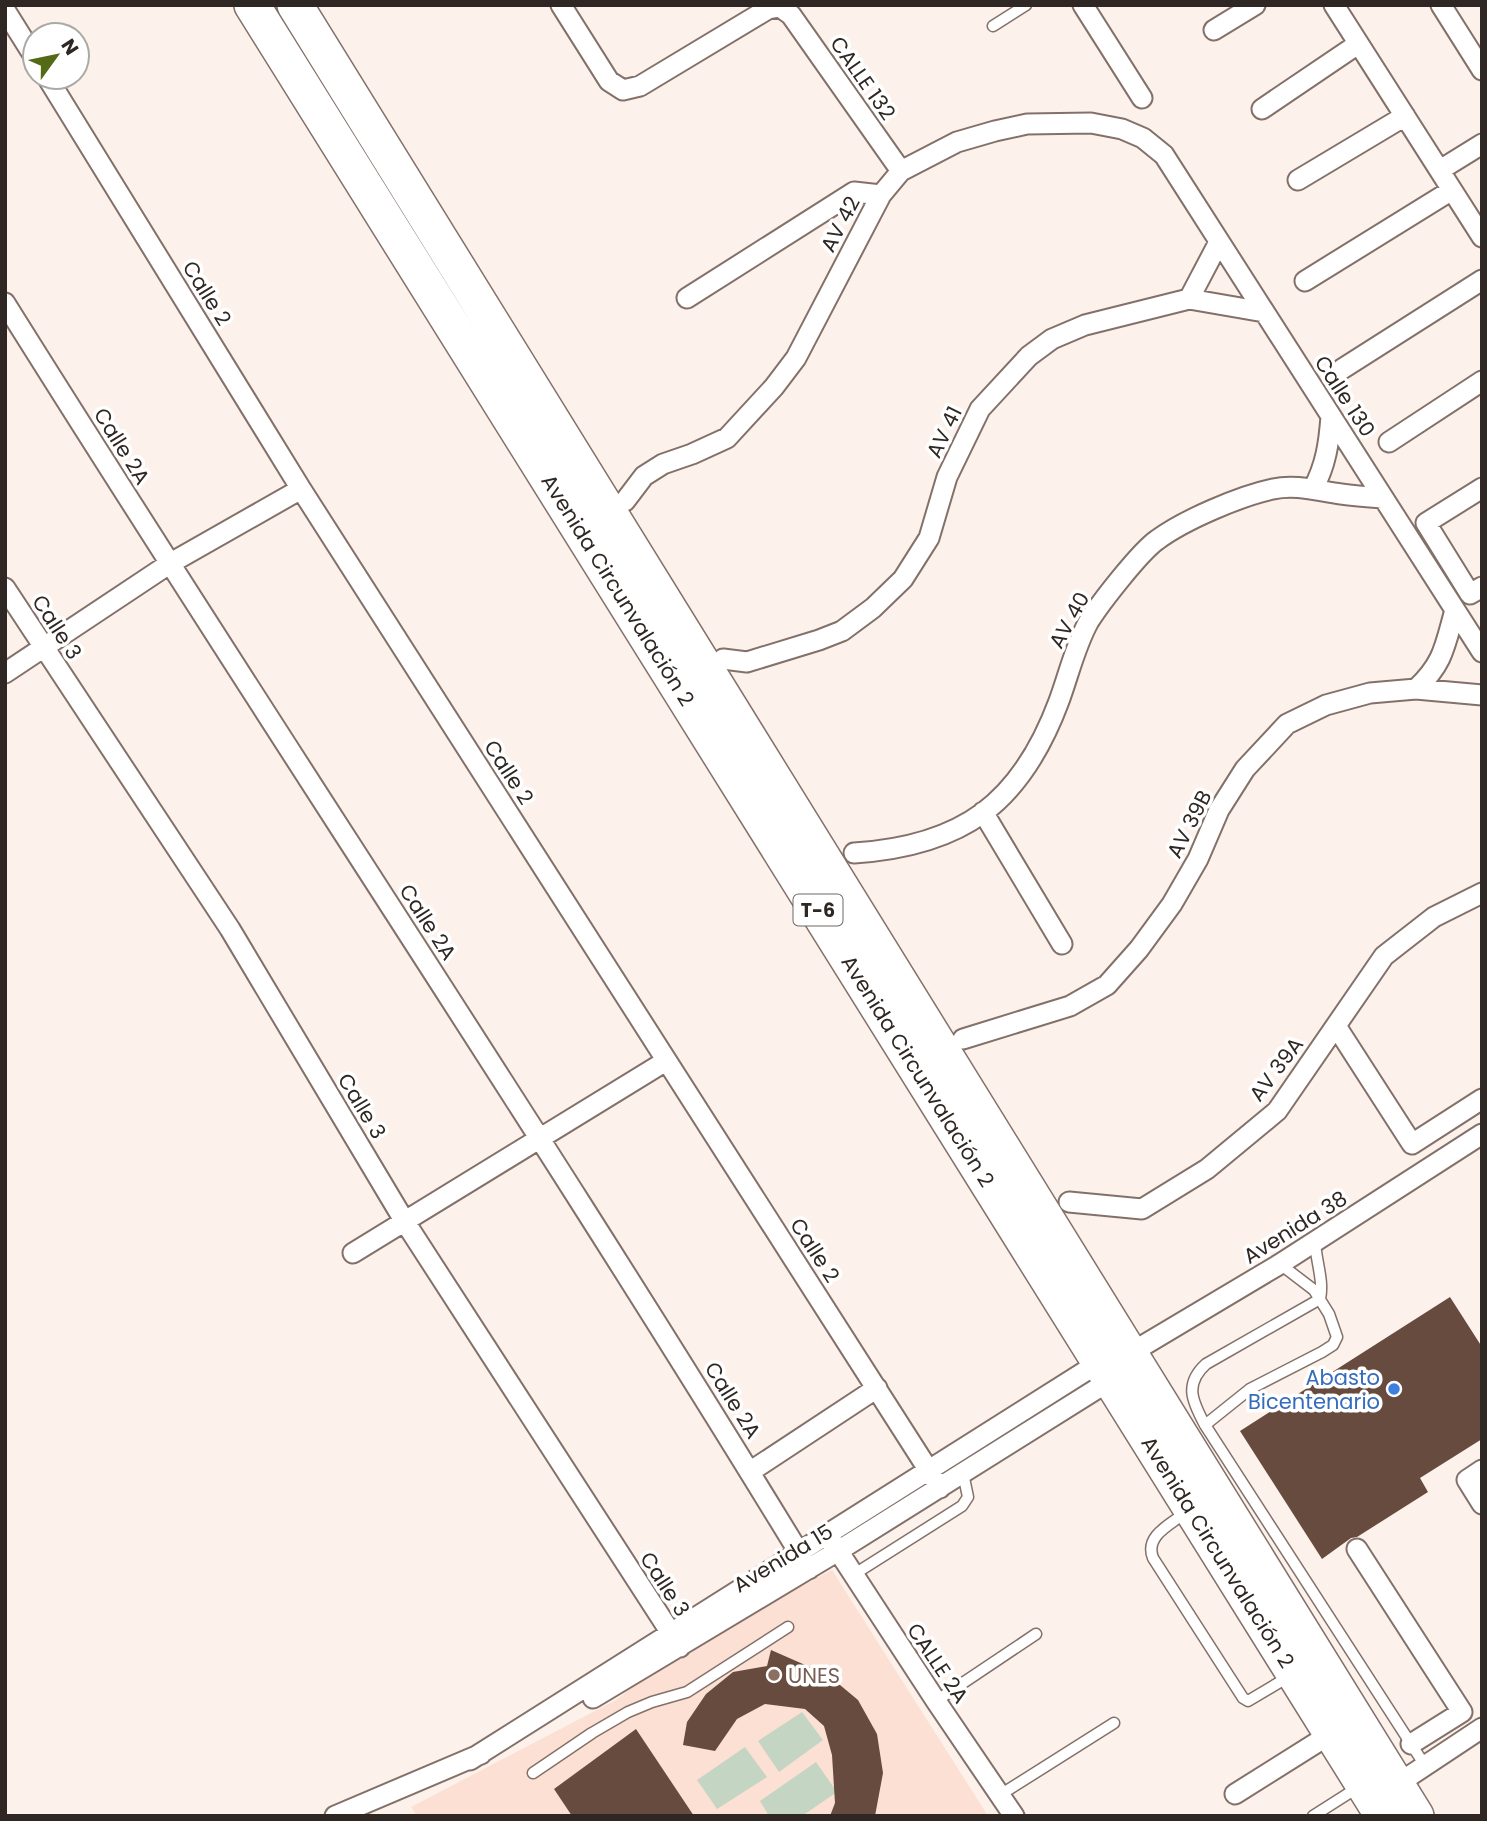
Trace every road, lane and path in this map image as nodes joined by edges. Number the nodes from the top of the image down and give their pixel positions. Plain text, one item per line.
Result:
1 (252, 5) edge
2 (295, 5) edge
3 (561, 5) edge
4 (1026, 5) edge
5 (1083, 5) edge
6 (1255, 5) edge
7 (1334, 5) edge
8 (1441, 5) edge
9 (5, 10) edge
10 (993, 26) dead end
11 (1214, 30) dead end
12 (21, 36) edge
13 (1358, 44) junction
14 (1482, 70) edge
15 (56, 91) edge
16 (1142, 98) dead end
17 (1262, 109) dead end
18 (1405, 116) junction
19 (1482, 144) edge
20 (1170, 164) joint
21 (1440, 170) junction
22 (901, 171) junction
23 (1298, 180) dead end
24 (1452, 190) junction
25 (881, 195) junction
26 (1482, 237) edge
27 (1219, 242) junction
28 (1482, 280) edge
29 (1305, 281) dead end
30 (687, 298) dead end
31 (1189, 299) junction
32 (5, 303) edge
33 (1264, 312) junction
34 (1342, 369) dead end
35 (1482, 381) edge
36 (1331, 416) junction
37 (1390, 442) dead end
38 (1482, 488) edge
39 (302, 489) junction
40 (1313, 489) junction
41 (1383, 498) junction
42 (625, 501) dead end
43 (169, 564) junction
44 (1482, 587) edge
45 (5, 588) edge
46 (1455, 610) junction
47 (43, 648) junction
48 (1482, 652) edge
49 (723, 659) dead end
50 (5, 673) edge
51 (1416, 689) junction
52 (1482, 695) edge
53 (983, 812) junction
54 (854, 853) dead end
55 (1482, 893) edge
56 (1062, 944) dead end
57 (1336, 1026) junction
58 (963, 1039) dead end
59 (666, 1060) junction
60 (1482, 1099) edge
61 (1482, 1134) edge
62 (541, 1137) junction
63 (1069, 1202) dead end
64 (405, 1222) junction
65 (1315, 1242) junction
66 (353, 1253) dead end
67 (1280, 1264) junction
68 (1320, 1299) junction
69 (1113, 1365) junction
70 (877, 1388) junction
71 (1205, 1425) junction
72 (1482, 1470) edge
73 (751, 1471) junction
74 (929, 1471) junction
75 (963, 1473) junction
76 (940, 1488) junction
77 (1482, 1504) edge
78 (1191, 1509) junction
79 (833, 1543) junction
80 (1357, 1549) dead end
81 (804, 1561) junction
82 (852, 1575) junction
83 (788, 1627) dead end
84 (1036, 1634) dead end
85 (675, 1641) junction
86 (1295, 1673) junction
87 (936, 1701) junction
88 (1114, 1723) dead end
89 (1482, 1728) edge
90 (1332, 1733) junction
91 (1411, 1744) junction
92 (1424, 1764) junction
93 (533, 1773) dead end
94 (1000, 1794) junction
95 (1235, 1794) dead end
96 (1380, 1795) edge
97 (1329, 1811) edge
98 (335, 1816) edge
99 (1014, 1816) edge
100 (1313, 1816) edge
101 (1416, 1816) edge

1 - 69 highway, Avenida Circunvalación 2 / T-6
2 - 69 highway, Avenida Circunvalación 2 / T-6
3 - 22 street, CALLE 132
4 - 10 lane
5 - 16 street
6 - 11 street
7 - 13 street
8 - 14 street
9 - 12 street
13 - 17 street
13 - 18 street
15 - 39 street, Calle 2
18 - 21 street
18 - 23 street
19 - 21 street
20 - 22 street, AV 42
20 - 27 street, Calle 130
21 - 24 street
22 - 25 street, AV 42
24 - 26 street
24 - 29 street
25 - 30 street
25 - 42 street, AV 42
27 - 31 street
27 - 33 street, Calle 130
28 - 34 street
31 - 33 street, AV 41
31 - 49 street, AV 41
32 - 43 street, Calle 2A
33 - 36 street, Calle 130
35 - 37 street
36 - 40 street
36 - 41 street, Calle 130
38 - 44 street
39 - 43 street
39 - 59 street, Calle 2
40 - 41 street, AV 40
40 - 53 street, AV 40
41 - 46 street, Calle 130
43 - 47 street
43 - 62 street, Calle 2A
45 - 47 street, Calle 3
46 - 48 street, Calle 130
46 - 51 street
47 - 50 street
47 - 64 street, Calle 3
51 - 52 street, AV 39B
51 - 58 street, AV 39B
53 - 54 street, AV 40
53 - 56 street
55 - 57 street, AV 39A
57 - 60 street
57 - 63 street, AV 39A
59 - 62 street
59 - 70 street, Calle 2
61 - 65 street, Avenida 38
62 - 64 street
62 - 73 street, Calle 2A
64 - 66 street
64 - 85 street, Calle 3
65 - 67 street, Avenida 38
65 - 68 lane
67 - 68 lane
67 - 69 street, Avenida 38
68 - 71 lane
68 - 71 lane
69 - 74 street, Avenida 15
69 - 75 street, Avenida 15
69 - 78 highway, Avenida Circunvalación 2 / T-6
69 - 96 highway, Avenida Circunvalación 2 / T-6
70 - 73 street
70 - 74 street, Calle 2
71 - 91 lane
72 - 77 street
73 - 81 street, Calle 2A
74 - 76 street, Calle 2
74 - 79 street, Avenida 15
75 - 76 street, Avenida 15
75 - 82 lane
76 - 79 street, Avenida 15
78 - 86 highway, Avenida Circunvalación 2 / T-6
78 - 86 lane
79 - 81 street, Avenida 15
79 - 82 street, CALLE 2A
80 - 91 street
81 - 85 street, Avenida 15
82 - 87 street, CALLE 2A
83 - 93 lane
84 - 87 lane
85 - 98 street, Avenida 15
86 - 90 highway, Avenida Circunvalación 2 / T-6
87 - 94 street, CALLE 2A
88 - 94 lane
89 - 92 street
90 - 95 street
90 - 96 highway, Avenida Circunvalación 2 / T-6
91 - 92 lane
92 - 96 street
94 - 99 street, CALLE 2A
96 - 97 lane
96 - 101 highway, Avenida Circunvalación 2 / T-6
97 - 100 lane

